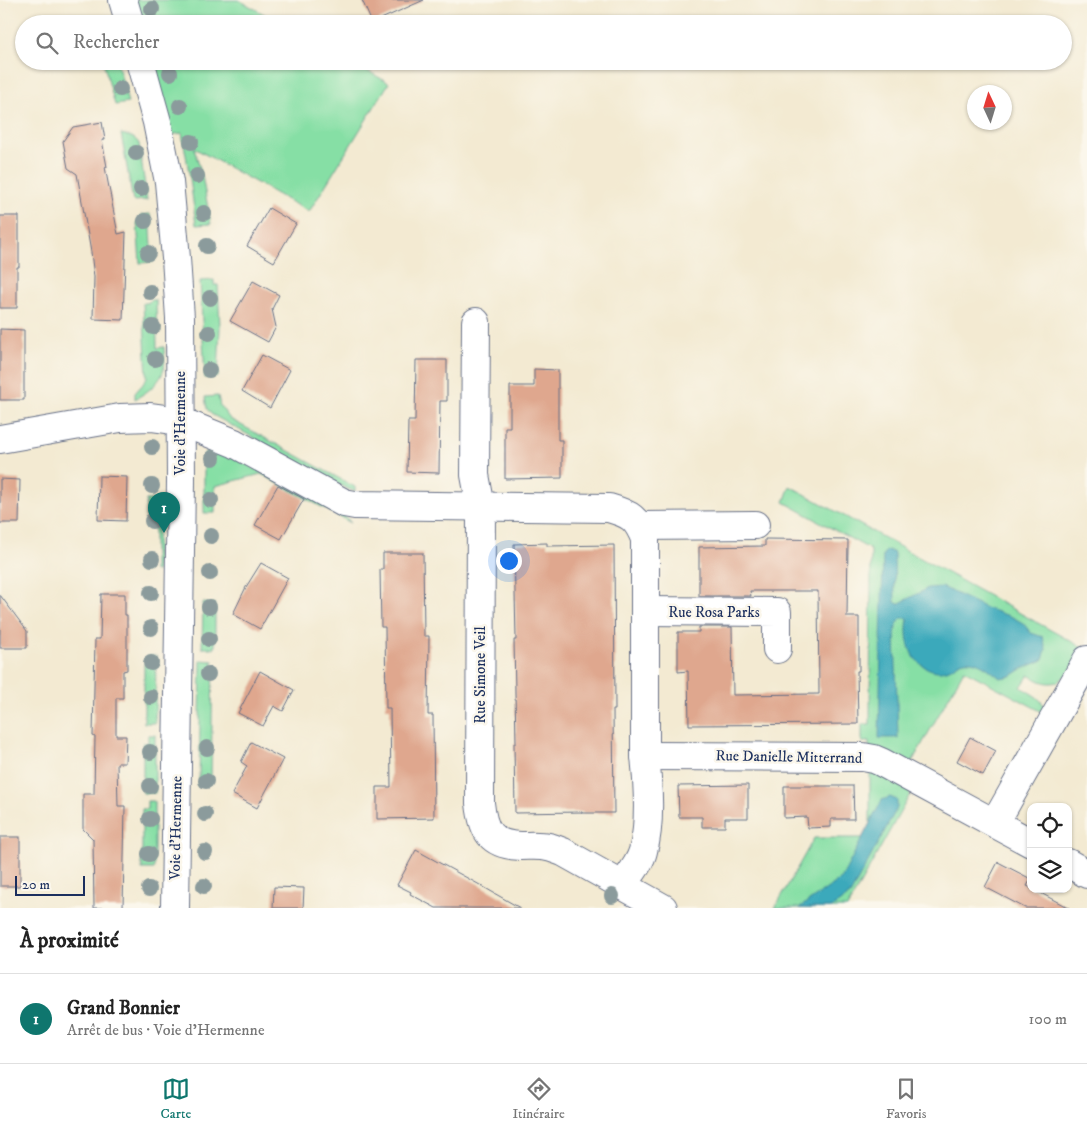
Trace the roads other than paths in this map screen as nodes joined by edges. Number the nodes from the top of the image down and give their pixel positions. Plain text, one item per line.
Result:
1 (123, 0) edge
2 (127, 15) edge
3 (142, 70) edge
4 (476, 322) dead end
5 (180, 421) junction
6 (0, 439) edge
7 (480, 507) junction
8 (640, 526) junction
9 (755, 526) dead end
10 (645, 611) junction
11 (777, 649) dead end
12 (1087, 660) edge
13 (645, 756) junction
14 (995, 823) junction
15 (1027, 841) edge
16 (1072, 866) edge
17 (1087, 874) edge
18 (623, 886) junction
19 (175, 908) edge
20 (663, 908) edge

1 - 2 street
3 - 5 street, Voie d'Hermenne
4 - 7 street, Rue Simone Veil
5 - 6 street
5 - 7 street
5 - 19 street, Voie d'Hermenne
7 - 8 street
7 - 18 street, Rue Simone Veil
8 - 9 street
8 - 10 street
10 - 11 street, Rue Rosa Parks
10 - 13 street
12 - 14 street
13 - 14 street, Rue Danielle Mitterrand
13 - 18 street
14 - 15 street, Rue Danielle Mitterrand
16 - 17 street
18 - 20 street, Rue Simone Veil

